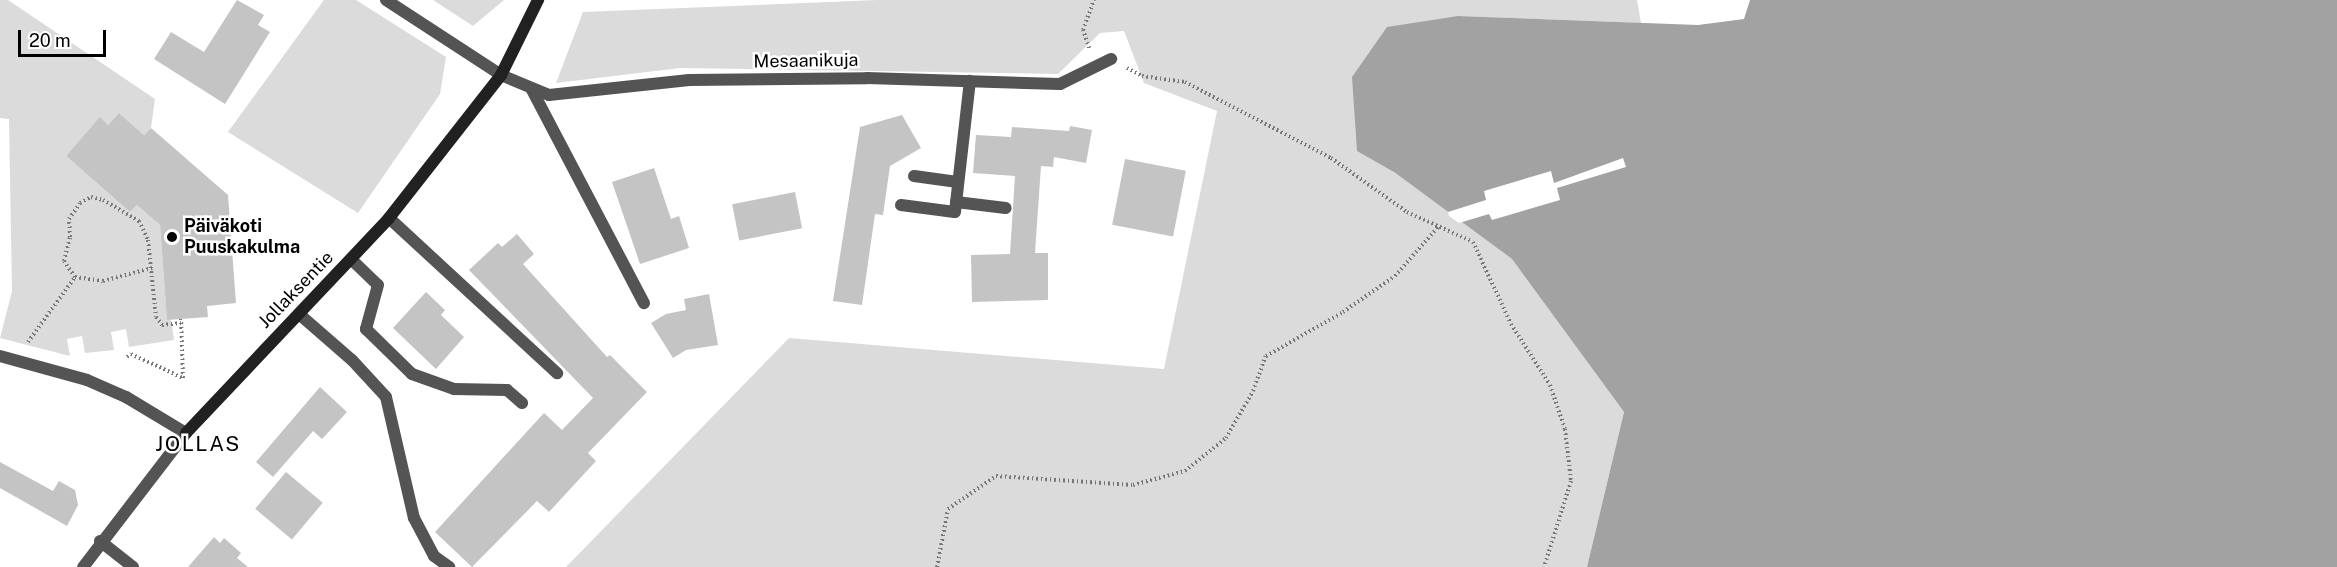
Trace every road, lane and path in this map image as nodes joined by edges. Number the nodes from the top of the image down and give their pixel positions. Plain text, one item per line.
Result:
1 (386, 0) edge
2 (538, 0) edge
3 (1094, 0) edge
4 (1111, 59) junction
5 (501, 75) junction
6 (970, 81) junction
7 (531, 88) junction
8 (914, 176) dead end
9 (958, 182) junction
10 (956, 202) junction
11 (901, 205) dead end
12 (1006, 208) dead end
13 (389, 218) junction
14 (1439, 226) junction
15 (351, 259) junction
16 (152, 268) junction
17 (75, 277) junction
18 (644, 303) dead end
19 (299, 314) junction
20 (0, 356) edge
21 (127, 357) dead end
22 (22, 361) junction
23 (557, 372) dead end
24 (522, 403) dead end
25 (186, 433) junction
26 (100, 541) junction
27 (83, 567) edge
28 (133, 567) edge
29 (449, 567) edge
30 (937, 567) edge
31 (1544, 567) edge

1 - 5 street, Mesaanikuja
2 - 5 main road, Jollaksentie
3 - 4 path
4 - 6 street, Mesaanikuja
4 - 14 path
5 - 7 street, Mesaanikuja
5 - 13 main road, Jollaksentie
6 - 7 street, Mesaanikuja
6 - 9 street
7 - 18 street
8 - 9 street
9 - 10 street
10 - 11 street
10 - 12 street
13 - 15 main road, Jollaksentie
13 - 23 street
14 - 30 path
14 - 31 path
15 - 19 main road, Jollaksentie
15 - 24 street
16 - 17 path
16 - 17 path
16 - 21 path
17 - 22 path
19 - 25 main road, Jollaksentie
19 - 29 street
20 - 22 street
22 - 25 street
25 - 26 street
26 - 27 street
26 - 28 street

